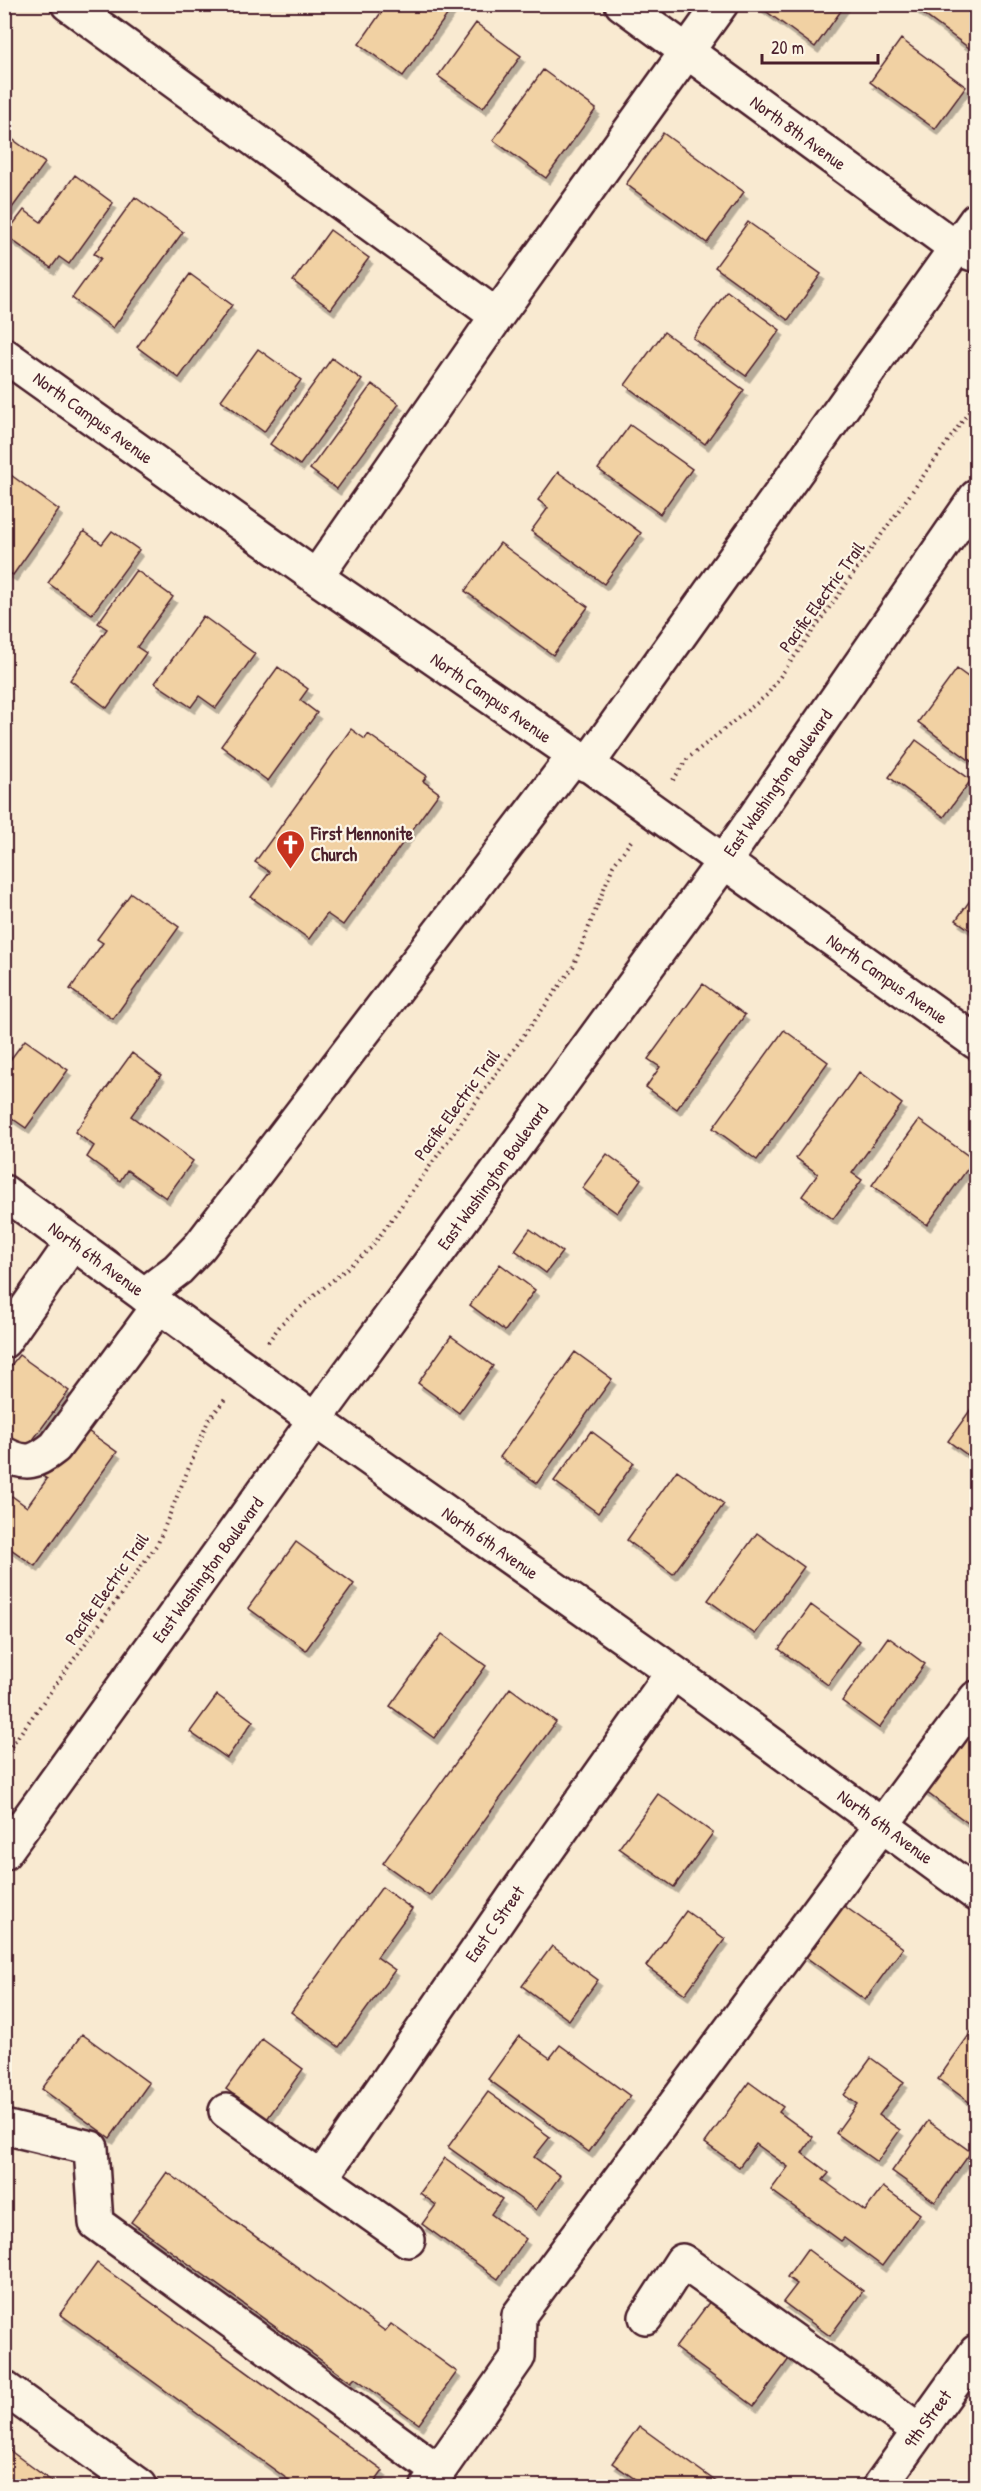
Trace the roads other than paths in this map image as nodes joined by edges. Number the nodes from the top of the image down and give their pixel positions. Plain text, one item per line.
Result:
1 (68, 4) edge
2 (622, 4) edge
3 (721, 4) edge
4 (687, 52) junction
5 (976, 220) edge
6 (966, 252) edge
7 (497, 316) junction
8 (7, 363) edge
9 (976, 497) edge
10 (316, 577) junction
11 (581, 760) junction
12 (723, 863) junction
13 (976, 1042) edge
14 (4, 1192) edge
15 (73, 1242) junction
16 (152, 1300) junction
17 (4, 1341) edge
18 (315, 1420) junction
19 (4, 1454) edge
20 (673, 1672) junction
21 (976, 1698) edge
22 (882, 1825) junction
23 (4, 1853) edge
24 (976, 1894) edge
25 (226, 2111) dead end
26 (4, 2127) edge
27 (321, 2178) junction
28 (408, 2240) dead end
29 (646, 2317) dead end
30 (976, 2352) edge
31 (4, 2388) edge
32 (920, 2430) junction
33 (433, 2479) edge
34 (140, 2487) edge
35 (880, 2487) edge

1 - 7 street
2 - 4 street, North 8th Avenue
3 - 4 street
4 - 6 street, North 8th Avenue
4 - 7 street
5 - 6 street
6 - 11 street
7 - 10 street
8 - 10 street, North Campus Avenue
9 - 12 street, East Washington Boulevard
10 - 11 street, North Campus Avenue
11 - 12 street, North Campus Avenue
11 - 16 street
12 - 13 street, North Campus Avenue
12 - 18 street, East Washington Boulevard
14 - 15 street, North 6th Avenue
15 - 16 street, North 6th Avenue
15 - 17 street
16 - 18 street, North 6th Avenue
16 - 19 street
18 - 20 street, North 6th Avenue
18 - 23 street, East Washington Boulevard
20 - 22 street, North 6th Avenue
20 - 27 street, East C Street
21 - 22 street
22 - 24 street, North 6th Avenue
22 - 33 street
25 - 27 street
26 - 33 street
27 - 28 street
29 - 32 street
30 - 32 street, 9th Street
31 - 34 street
32 - 35 street, 9th Street

